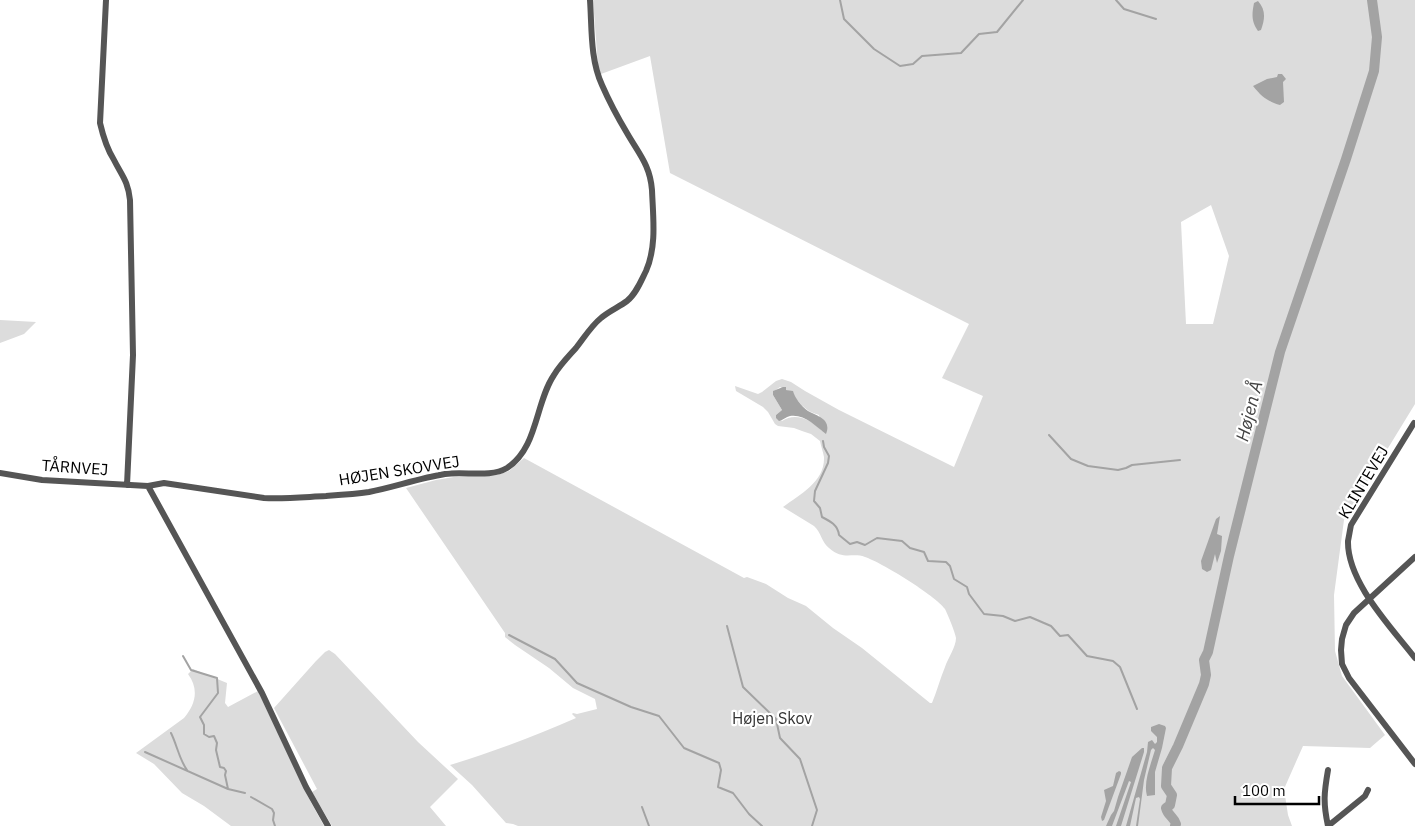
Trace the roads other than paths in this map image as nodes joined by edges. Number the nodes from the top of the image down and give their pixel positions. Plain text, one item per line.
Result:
1 (106, 0) edge
2 (590, 0) edge
3 (1414, 423) edge
4 (0, 473) edge
5 (127, 485) junction
6 (148, 486) junction
7 (1415, 557) edge
8 (1370, 599) junction
9 (1412, 649) edge
10 (1415, 658) edge
11 (1415, 764) edge
12 (1328, 770) dead end
13 (1368, 790) dead end
14 (328, 826) edge
15 (1328, 826) edge

1 - 5 street
2 - 6 street, HØJEN SKOVVEJ
3 - 8 street, KLINTEVEJ
4 - 5 street, TÅRNVEJ
5 - 6 street, TÅRNVEJ
6 - 14 street
7 - 8 street
8 - 9 street, KLINTEVEJ
8 - 11 street
9 - 10 street, KLINTEVEJ
12 - 15 street
13 - 15 street

